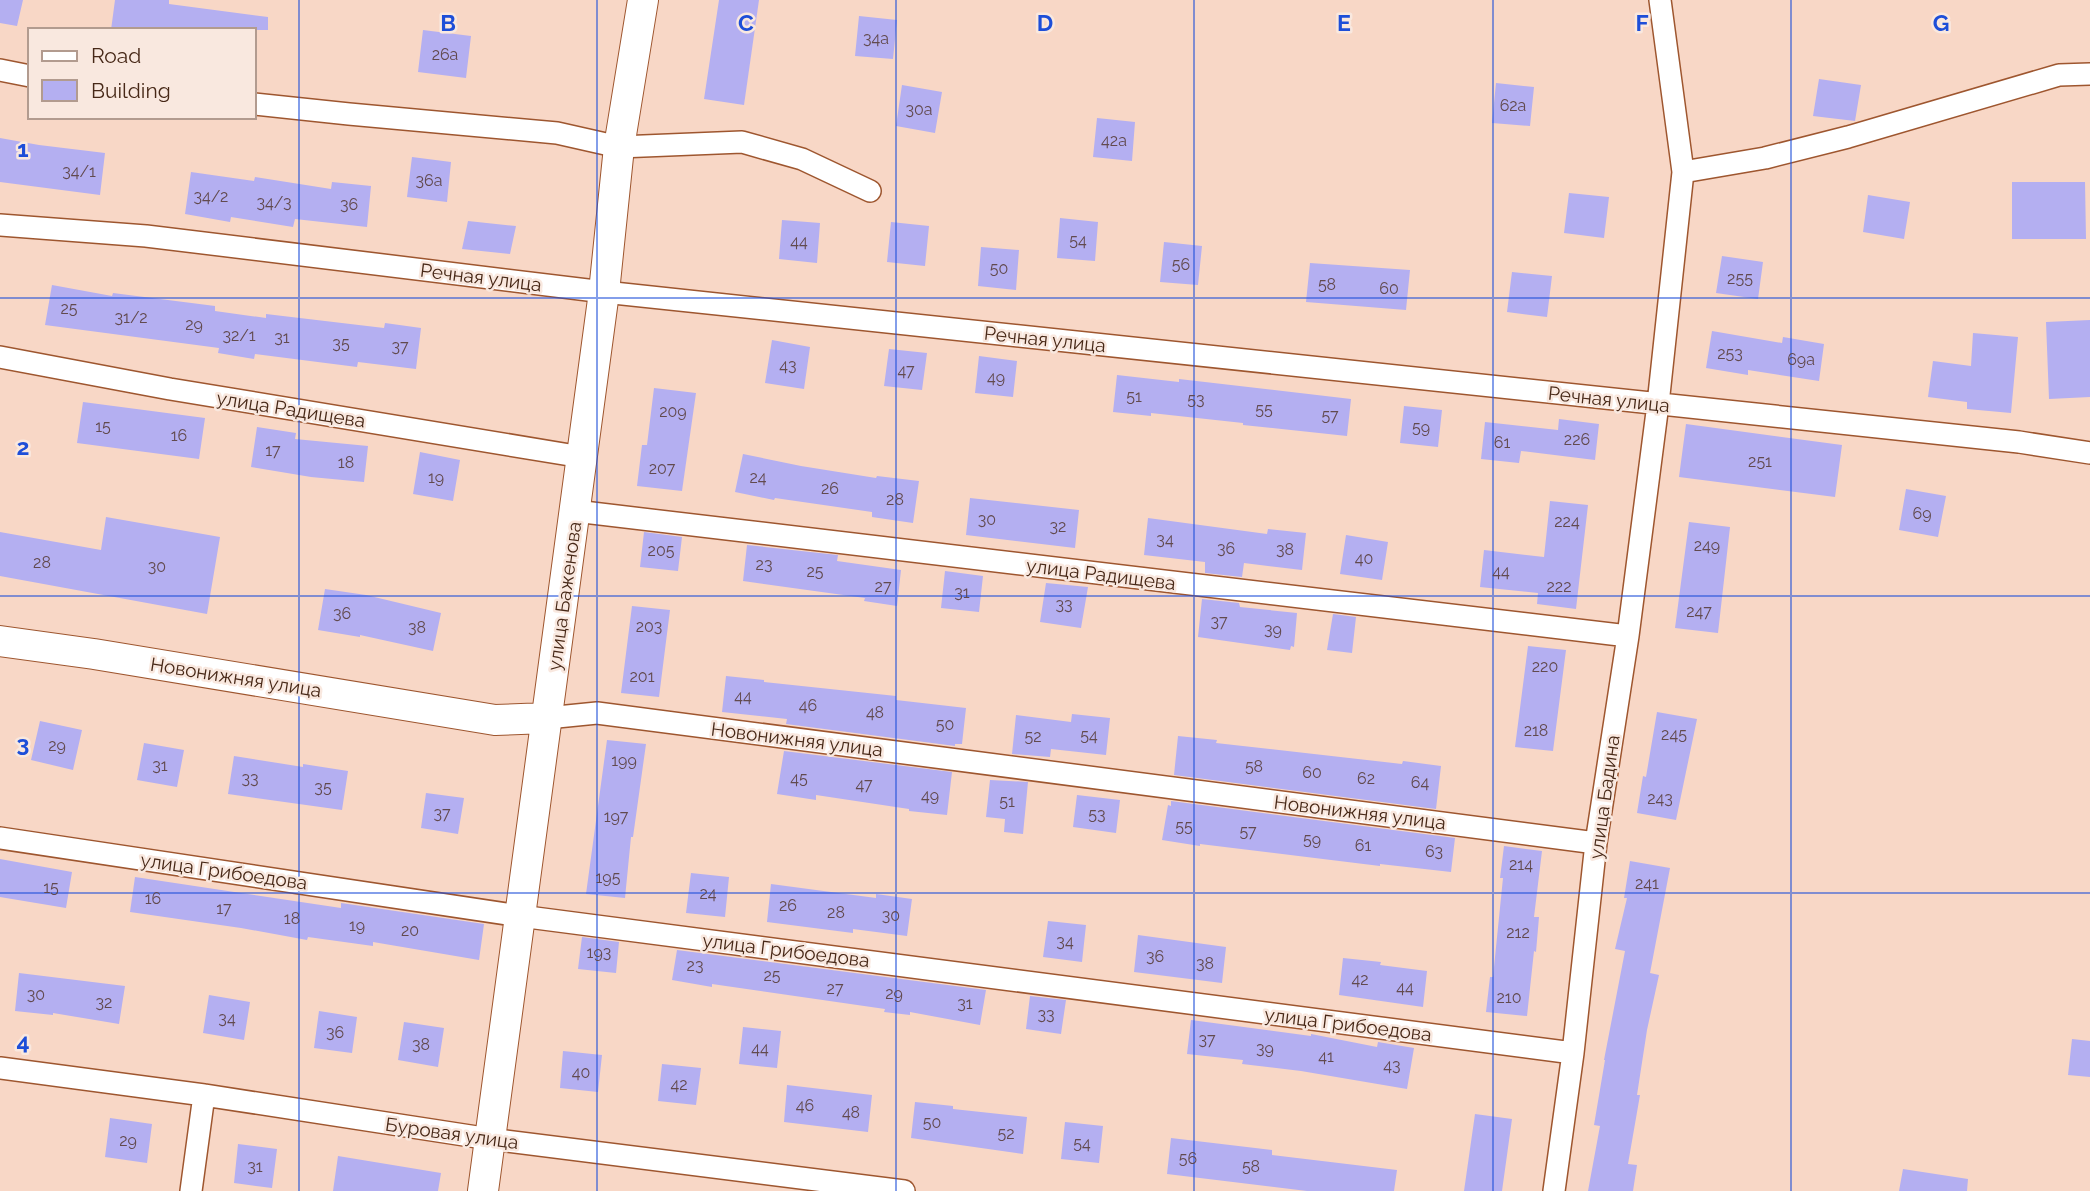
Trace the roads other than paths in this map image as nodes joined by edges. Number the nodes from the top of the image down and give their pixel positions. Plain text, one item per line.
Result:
1 (643, 0) edge
2 (1660, 0) edge
3 (0, 71) edge
4 (2090, 74) edge
5 (28, 76) edge
6 (256, 104) edge
7 (619, 147) junction
8 (1684, 172) junction
9 (870, 191) dead end
10 (0, 225) edge
11 (604, 292) junction
12 (0, 357) edge
13 (1658, 404) junction
14 (2090, 453) edge
15 (582, 457) junction
16 (575, 511) junction
17 (1628, 636) junction
18 (0, 641) edge
19 (547, 718) junction
20 (0, 838) edge
21 (1596, 843) junction
22 (520, 915) junction
23 (1573, 1053) junction
24 (0, 1068) edge
25 (204, 1095) junction
26 (490, 1139) junction
27 (191, 1191) edge
28 (483, 1191) edge
29 (904, 1191) edge
30 (1554, 1191) edge

1 - 7 main road, улица Баженова
2 - 8 street, улица Бадина
3 - 5 street
4 - 8 street
6 - 7 street
7 - 9 street
7 - 11 main road, улица Баженова
8 - 13 street, улица Бадина
10 - 11 street, Речная улица
11 - 13 street, Речная улица
11 - 15 main road, улица Баженова
12 - 15 street, улица Радищева
13 - 14 street, Речная улица
13 - 17 street, улица Бадина
15 - 16 main road, улица Баженова
16 - 17 street, улица Радищева
16 - 19 main road, улица Баженова
17 - 21 street, улица Бадина
18 - 19 main road, Новонижняя улица
19 - 21 street, Новонижняя улица
19 - 22 main road, улица Баженова
20 - 22 street, улица Грибоедова
21 - 23 street, улица Бадина
22 - 23 street, улица Грибоедова
22 - 26 main road, улица Баженова
23 - 30 street, улица Бадина
24 - 25 street, Буровая улица
25 - 26 street, Буровая улица
25 - 27 street
26 - 28 main road, улица Баженова
26 - 29 street, Буровая улица

